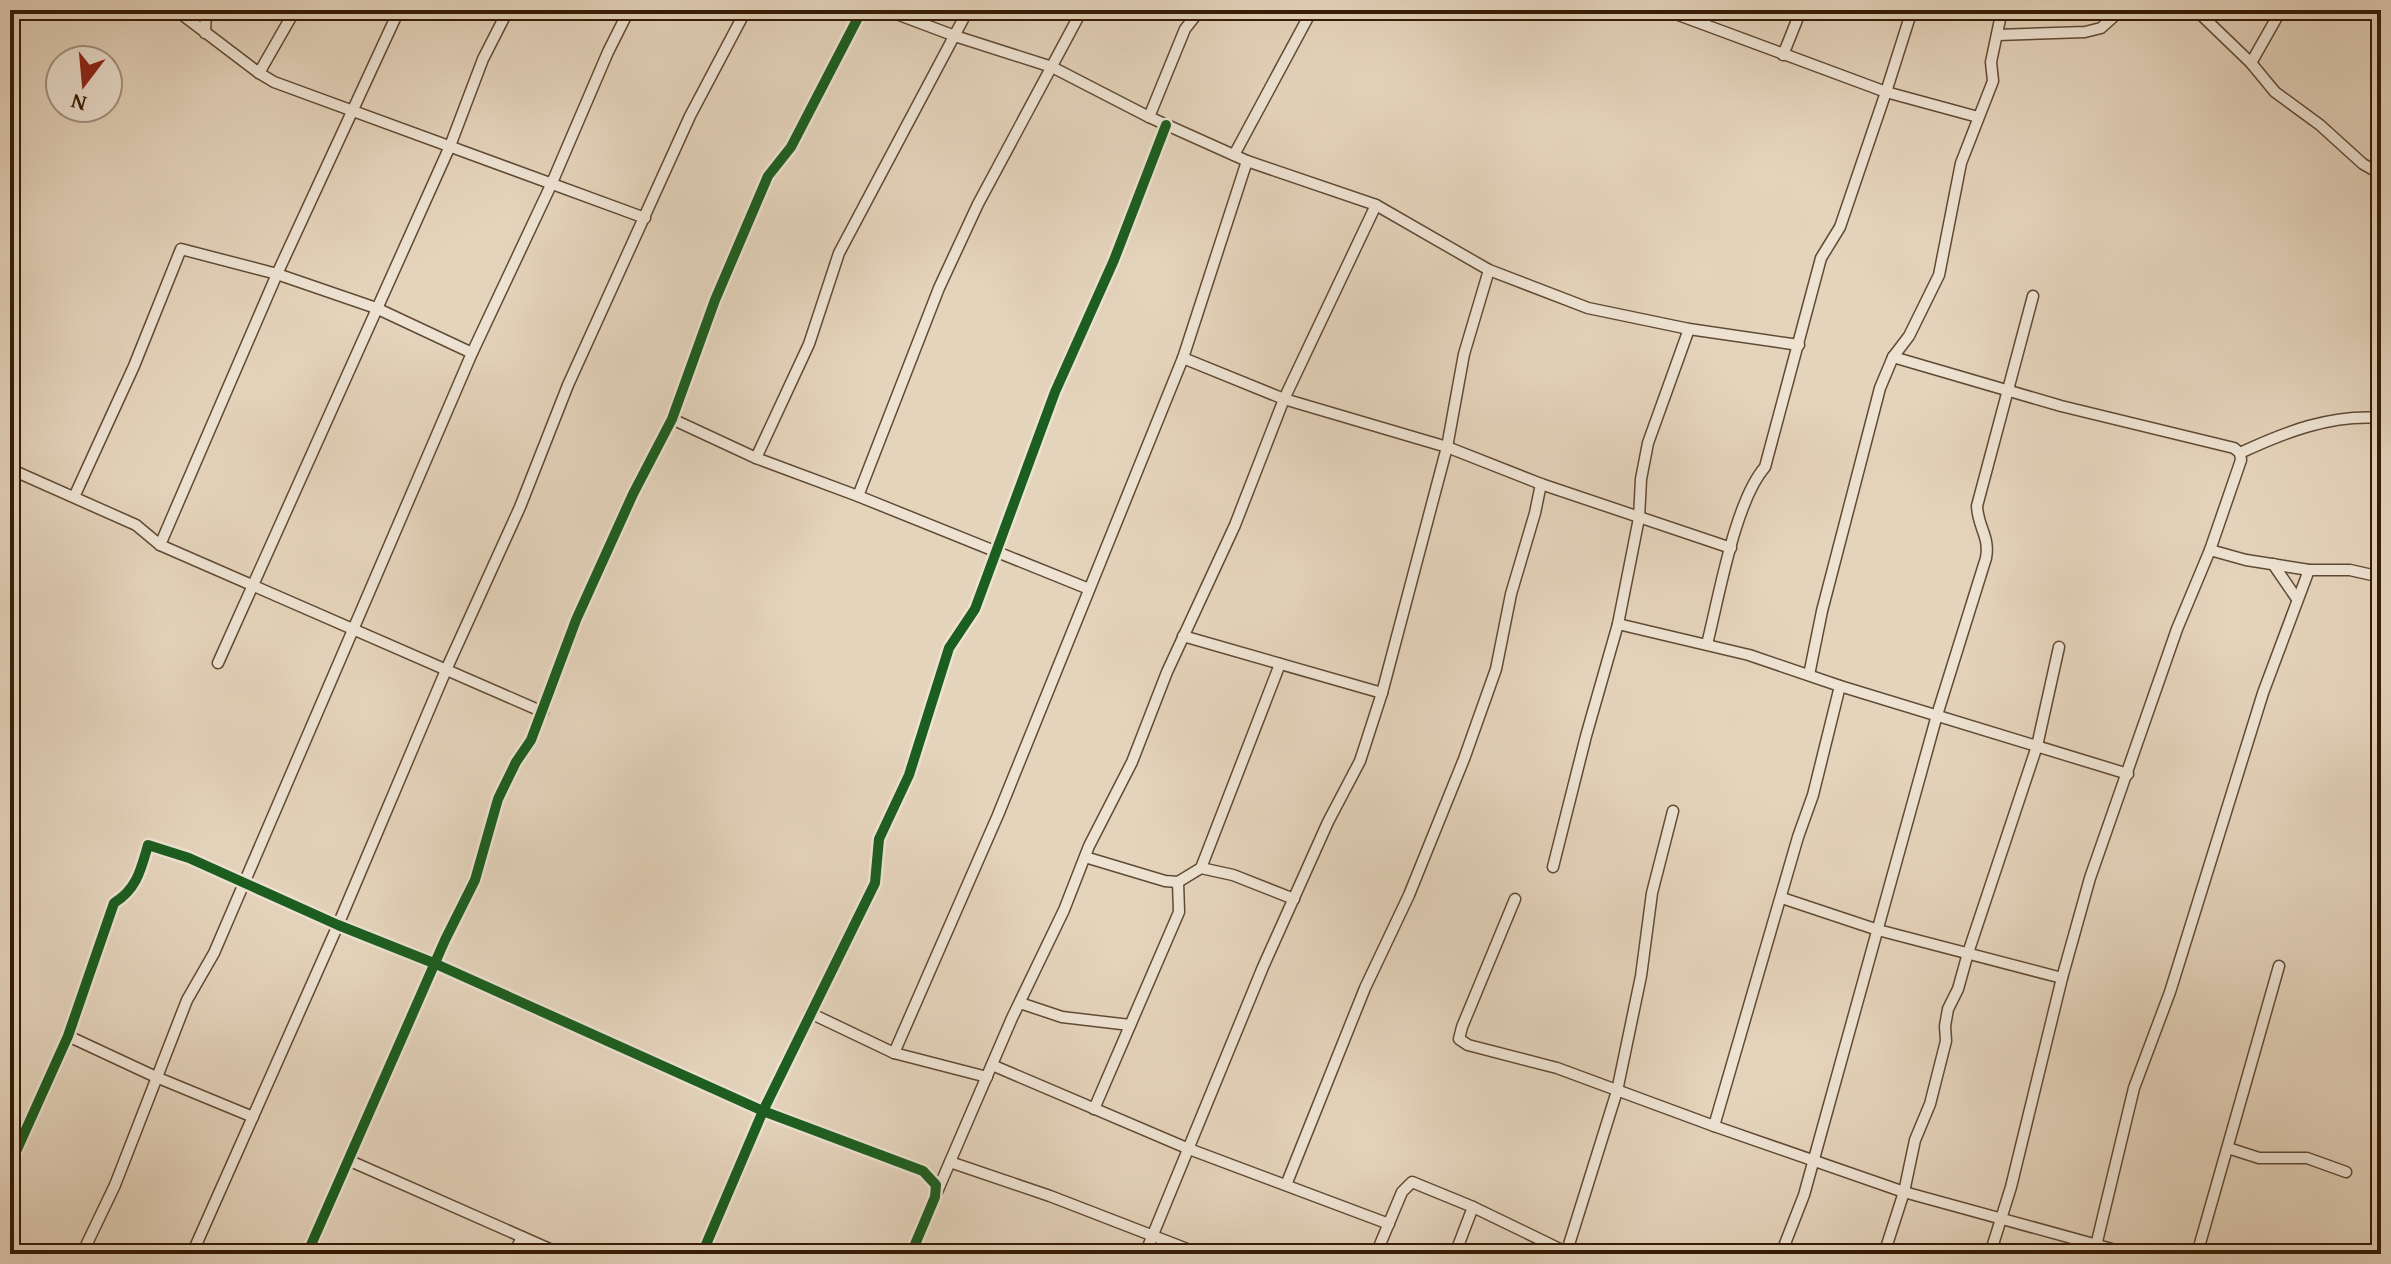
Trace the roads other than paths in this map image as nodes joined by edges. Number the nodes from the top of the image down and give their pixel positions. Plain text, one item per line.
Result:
1 (176, 10) edge
2 (206, 10) edge
3 (295, 10) edge
4 (399, 10) edge
5 (508, 10) edge
6 (629, 10) edge
7 (746, 10) edge
8 (862, 10) edge
9 (886, 10) edge
10 (968, 10) edge
11 (1082, 10) edge
12 (1200, 10) edge
13 (1312, 10) edge
14 (1665, 10) edge
15 (1801, 10) edge
16 (1912, 10) edge
17 (2002, 10) edge
18 (2121, 10) edge
19 (2196, 10) edge
20 (2281, 10) edge
21 (205, 33) junction
22 (1997, 35) junction
23 (955, 36) junction
24 (1783, 55) junction
25 (2251, 63) junction
26 (1052, 67) junction
27 (259, 73) junction
28 (1886, 92) junction
29 (352, 109) junction
30 (1149, 117) junction
31 (1978, 117) junction
32 (1166, 125) junction
33 (450, 146) junction
34 (1234, 155) junction
35 (1247, 161) junction
36 (2381, 174) edge
37 (551, 185) junction
38 (1376, 205) junction
39 (645, 218) junction
40 (1489, 270) junction
41 (277, 274) junction
42 (2033, 296) dead end
43 (376, 308) junction
44 (1689, 329) junction
45 (1799, 345) junction
46 (472, 353) junction
47 (1893, 357) junction
48 (1183, 358) junction
49 (2007, 390) junction
50 (1284, 399) junction
51 (2381, 418) edge
52 (672, 419) junction
53 (1447, 447) junction
54 (2240, 453) junction
55 (756, 458) junction
56 (10, 469) edge
57 (1541, 484) junction
58 (858, 496) junction
59 (74, 497) junction
60 (1639, 518) junction
61 (160, 545) junction
62 (1731, 548) junction
63 (2210, 550) junction
64 (995, 552) junction
65 (2273, 564) junction
66 (2309, 570) junction
67 (2381, 577) edge
68 (252, 585) junction
69 (1089, 589) junction
70 (2297, 599) junction
71 (1618, 624) junction
72 (354, 629) junction
73 (1183, 636) junction
74 (1707, 644) junction
75 (2059, 647) dead end
76 (218, 663) dead end
77 (1280, 664) junction
78 (446, 670) junction
79 (1809, 675) junction
80 (1840, 686) junction
81 (1382, 693) junction
82 (543, 712) junction
83 (1937, 715) junction
84 (2037, 746) junction
85 (2128, 774) junction
86 (1673, 811) dead end
87 (1085, 857) junction
88 (1553, 867) dead end
89 (1201, 868) junction
90 (1178, 882) junction
91 (245, 884) junction
92 (1782, 898) junction
93 (1294, 899) junction
94 (1515, 899) dead end
95 (338, 925) junction
96 (1878, 930) junction
97 (1968, 953) junction
98 (436, 964) junction
99 (2279, 966) dead end
100 (2062, 978) junction
101 (1020, 1003) junction
102 (810, 1013) junction
103 (1130, 1025) junction
104 (68, 1036) junction
105 (894, 1053) junction
106 (992, 1065) junction
107 (156, 1077) junction
108 (987, 1077) junction
109 (1617, 1091) junction
110 (1094, 1109) junction
111 (763, 1111) junction
112 (253, 1117) junction
113 (1714, 1126) junction
114 (2228, 1148) junction
115 (1189, 1149) junction
116 (348, 1160) junction
117 (1814, 1160) junction
118 (950, 1162) junction
119 (10, 1165) edge
120 (2346, 1172) dead end
121 (1286, 1185) junction
122 (1904, 1192) junction
123 (935, 1197) junction
124 (1473, 1207) junction
125 (2002, 1217) junction
126 (1389, 1224) junction
127 (1152, 1236) junction
128 (522, 1237) junction
129 (10, 1248) edge
130 (2096, 1249) edge
131 (1566, 1253) edge
132 (22, 1254) edge
133 (82, 1254) edge
134 (192, 1254) edge
135 (307, 1254) edge
136 (514, 1254) edge
137 (561, 1254) edge
138 (702, 1254) edge
139 (912, 1254) edge
140 (1145, 1254) edge
141 (1200, 1254) edge
142 (1376, 1254) edge
143 (1455, 1254) edge
144 (1781, 1254) edge
145 (1884, 1254) edge
146 (1990, 1254) edge
147 (2130, 1254) edge
148 (2197, 1254) edge

1 - 21 street
2 - 21 street
3 - 27 street
4 - 29 street
5 - 33 street
6 - 37 street
7 - 39 street
8 - 52 street
9 - 23 street
10 - 23 street
11 - 26 street
12 - 30 street
13 - 34 street
14 - 24 street
15 - 24 street
16 - 28 street
17 - 22 street
18 - 22 street
19 - 25 street
20 - 25 street
21 - 27 street
22 - 31 street
23 - 26 street
23 - 55 street
24 - 28 street
25 - 36 street
26 - 30 street
26 - 58 street
27 - 29 street
28 - 31 street
28 - 45 street
29 - 33 street
29 - 41 street
30 - 32 street
31 - 47 street
32 - 34 street
32 - 64 street
33 - 37 street
33 - 43 street
34 - 35 street
35 - 38 street
35 - 48 street
37 - 39 street
37 - 46 street
38 - 40 street
38 - 50 street
39 - 78 street
40 - 44 street
40 - 53 street
41 - 43 street
41 - 59 street
41 - 61 street
42 - 49 street
43 - 46 street
43 - 68 street
44 - 45 street
44 - 60 street
45 - 62 street
46 - 72 street
47 - 49 street
47 - 79 street
48 - 50 street
48 - 69 street
49 - 54 street
49 - 83 street
50 - 53 street
50 - 73 street
51 - 54 street
52 - 55 street
52 - 82 street
53 - 57 street
53 - 81 street
54 - 63 street
55 - 58 street
56 - 59 street
57 - 60 street
57 - 121 street
58 - 64 street
59 - 61 street
60 - 62 street
60 - 71 street
61 - 68 street
62 - 74 street
63 - 65 street
63 - 85 street
64 - 69 street
64 - 102 street
65 - 66 street
65 - 70 street
66 - 67 street
66 - 70 street
68 - 72 street
68 - 76 street
69 - 105 street
70 - 130 street
71 - 74 street
71 - 88 street
72 - 78 street
72 - 91 street
73 - 77 street
73 - 87 street
74 - 79 street
75 - 84 street
77 - 81 street
77 - 89 street
78 - 82 street
78 - 95 street
79 - 80 street
80 - 83 street
80 - 92 street
81 - 93 street
82 - 98 street
83 - 84 street
83 - 96 street
84 - 85 street
84 - 97 street
85 - 100 street
86 - 109 street
87 - 90 street
87 - 101 street
89 - 90 street
89 - 93 street
90 - 103 street
91 - 95 street
91 - 104 street
91 - 107 street
92 - 96 street
92 - 113 street
93 - 115 street
94 - 109 street
95 - 98 street
95 - 112 street
96 - 97 street
96 - 117 street
97 - 100 street
97 - 122 street
98 - 111 street
98 - 116 street
99 - 114 street
100 - 125 street
101 - 103 street
101 - 106 street
102 - 105 street
102 - 111 street
103 - 110 street
104 - 107 street
104 - 119 street
105 - 108 street
106 - 108 street
106 - 110 street
107 - 112 street
107 - 133 street
108 - 118 street
109 - 113 street
109 - 131 street
110 - 115 street
111 - 123 street
111 - 138 street
112 - 134 street
113 - 117 street
114 - 120 street
114 - 148 street
115 - 121 street
115 - 127 street
116 - 128 street
116 - 135 street
117 - 122 street
117 - 144 street
118 - 123 street
118 - 127 street
121 - 126 street
122 - 125 street
122 - 145 street
123 - 139 street
124 - 126 street
124 - 131 street
124 - 143 street
125 - 130 street
125 - 146 street
126 - 142 street
127 - 140 street
127 - 141 street
128 - 136 street
128 - 137 street
129 - 132 street
130 - 147 street

